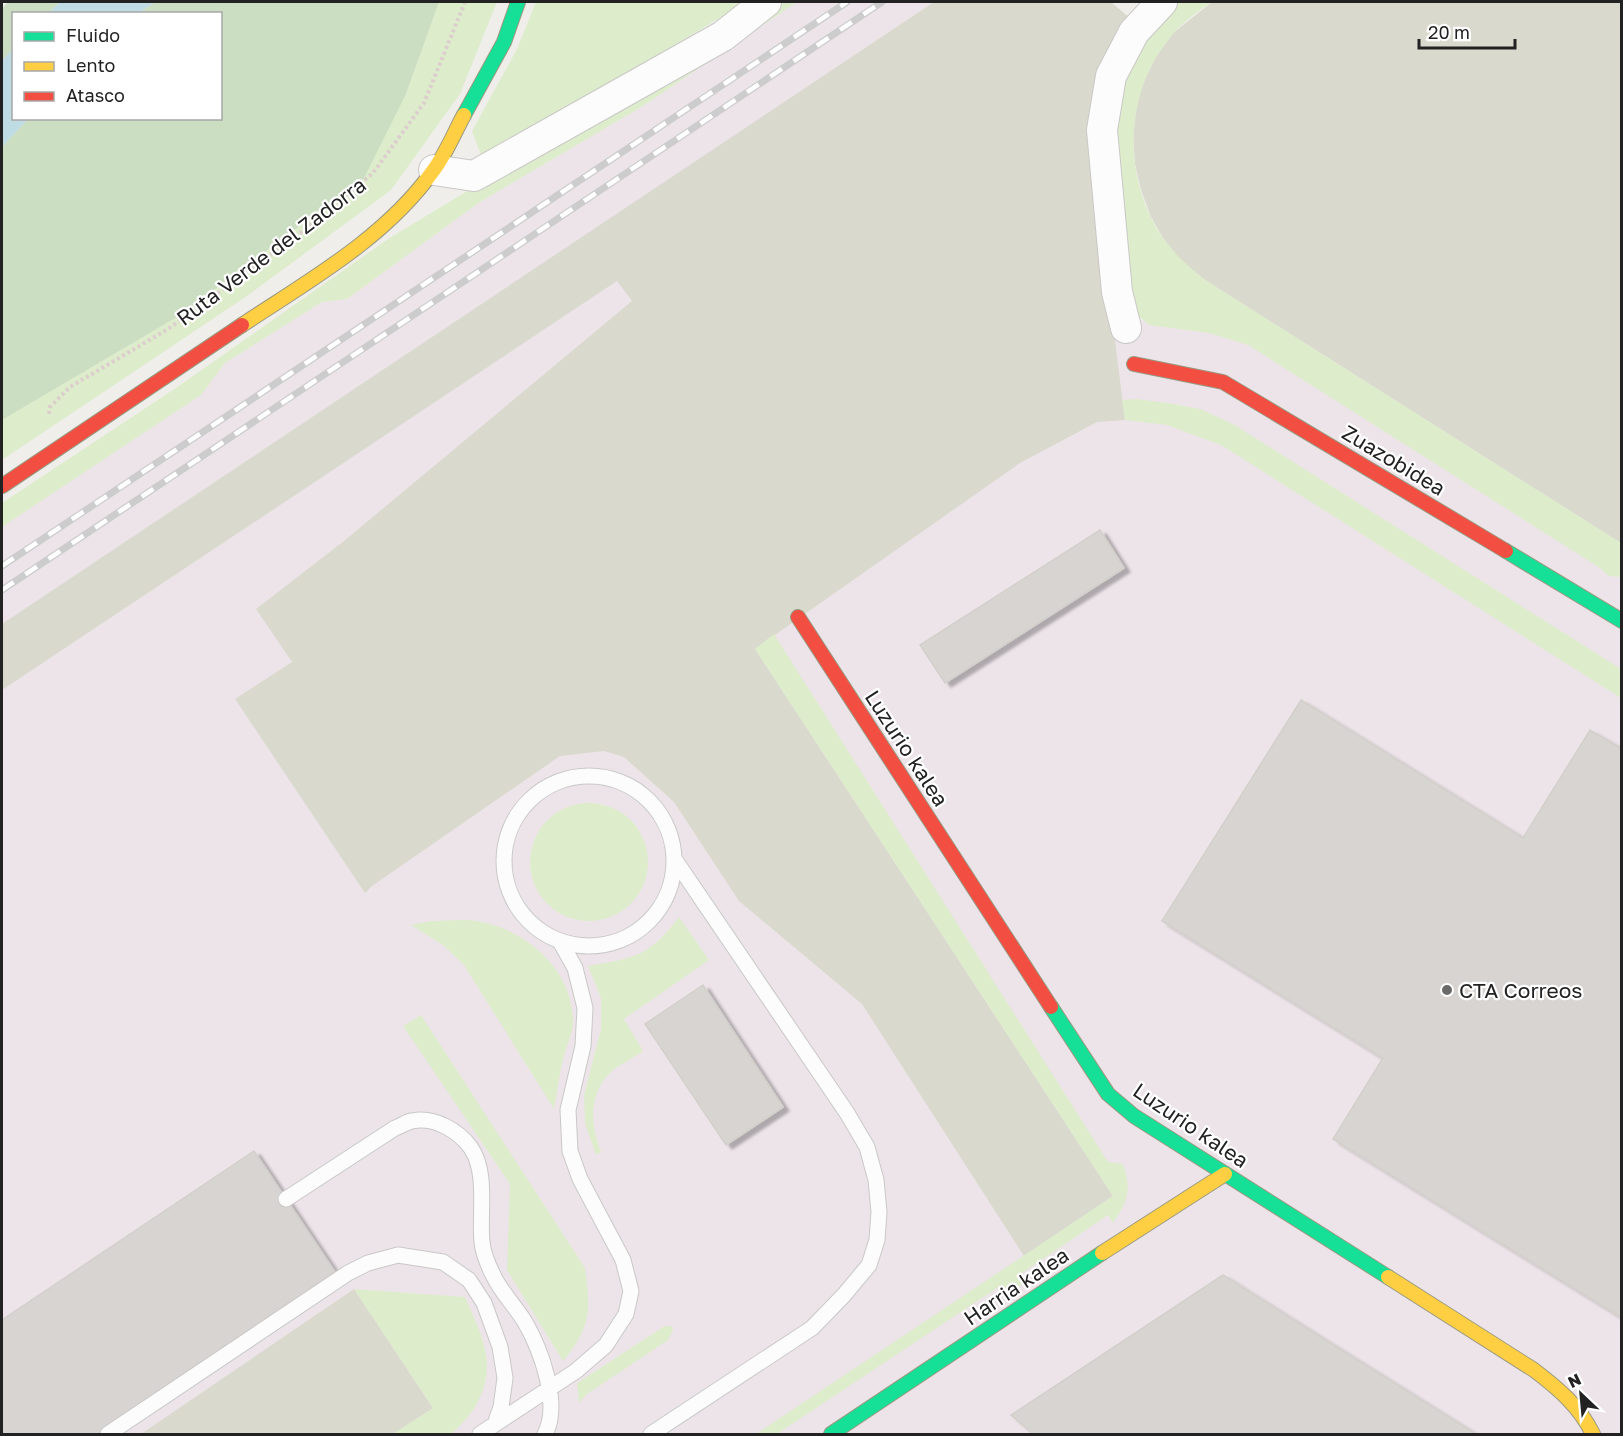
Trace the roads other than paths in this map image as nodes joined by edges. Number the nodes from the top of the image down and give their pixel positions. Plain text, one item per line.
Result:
1 (518, 2) edge
2 (766, 2) edge
3 (1162, 2) edge
4 (434, 170) junction
5 (1126, 328) dead end
6 (1134, 364) dead end
7 (2, 486) edge
8 (798, 617) dead end
9 (1622, 621) edge
10 (675, 860) junction
11 (561, 943) junction
12 (1225, 1174) junction
13 (286, 1199) dead end
14 (549, 1389) junction
15 (495, 1424) junction
16 (108, 1434) edge
17 (480, 1434) edge
18 (545, 1434) edge
19 (651, 1434) edge
20 (831, 1434) edge
21 (1593, 1434) edge

1 - 4 street
2 - 4 street
3 - 5 street
4 - 7 street
6 - 9 street, Zuazobidea
8 - 12 street, Luzurio kalea
10 - 11 lane
10 - 11 lane
10 - 19 lane
11 - 14 lane
12 - 20 street, Harria kalea
12 - 21 street, Luzurio kalea
13 - 14 lane
14 - 15 lane
14 - 18 lane
15 - 16 lane
15 - 17 lane

